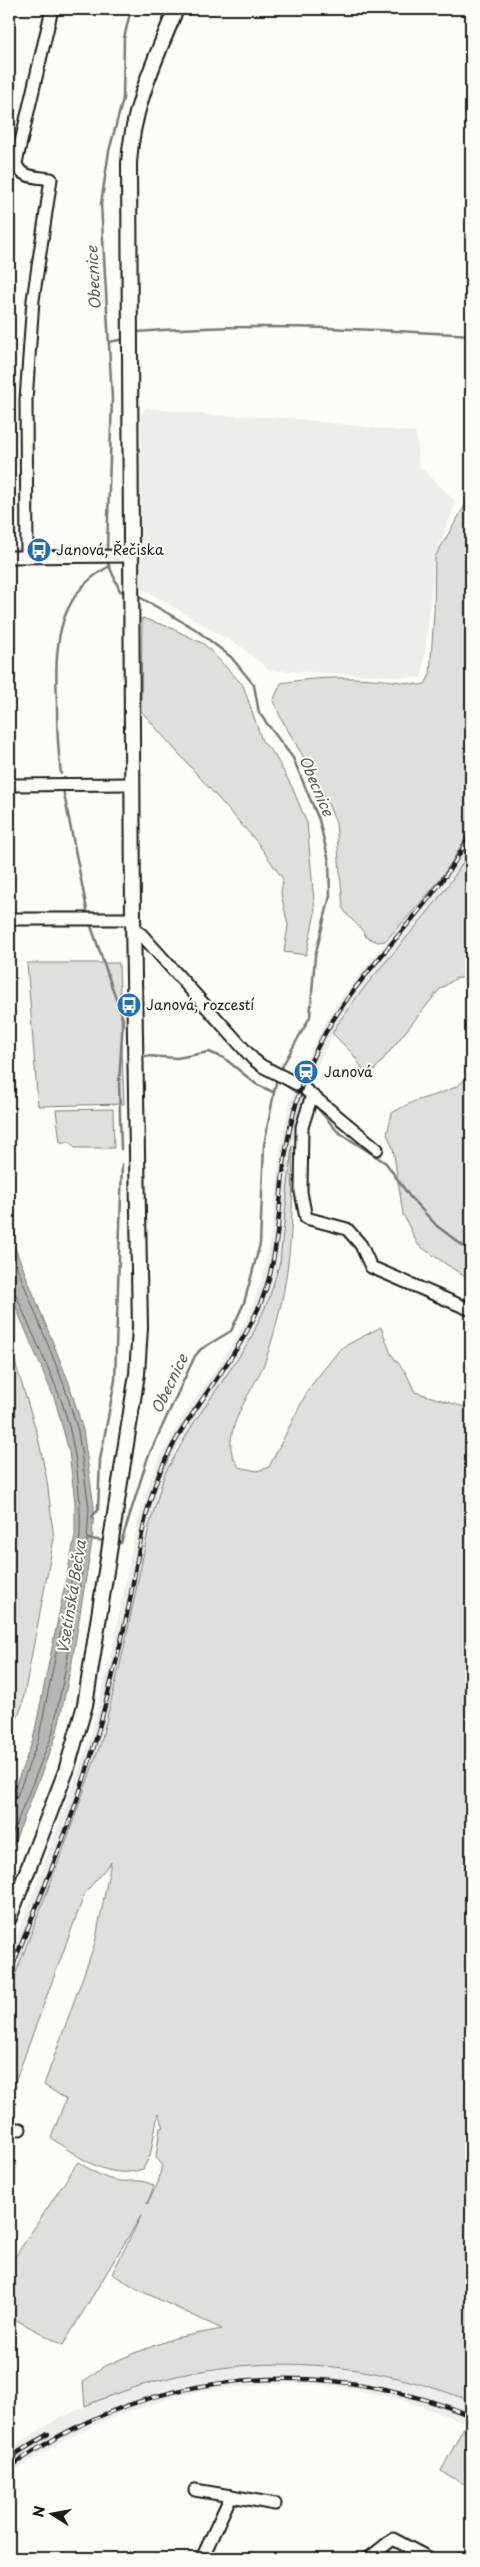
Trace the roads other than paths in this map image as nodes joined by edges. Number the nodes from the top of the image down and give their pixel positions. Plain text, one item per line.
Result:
1 (52, 9) edge
2 (176, 9) edge
3 (9, 556) edge
4 (27, 556) junction
5 (131, 556) junction
6 (133, 784) junction
7 (9, 785) edge
8 (9, 919) edge
9 (134, 924) junction
10 (312, 1095) junction
11 (377, 1149) dead end
12 (471, 1310) edge
13 (9, 1918) edge
14 (195, 2490) dead end
15 (231, 2496) junction
16 (275, 2504) dead end
17 (202, 2558) edge
18 (369, 2558) edge
19 (429, 2558) edge

1 - 4 street
2 - 5 main road
3 - 4 street
4 - 5 street
5 - 6 main road
6 - 7 street
6 - 9 main road
8 - 9 street
9 - 10 street
9 - 13 main road
10 - 11 street
10 - 12 street
14 - 15 street
15 - 16 street
15 - 17 street
18 - 19 street

